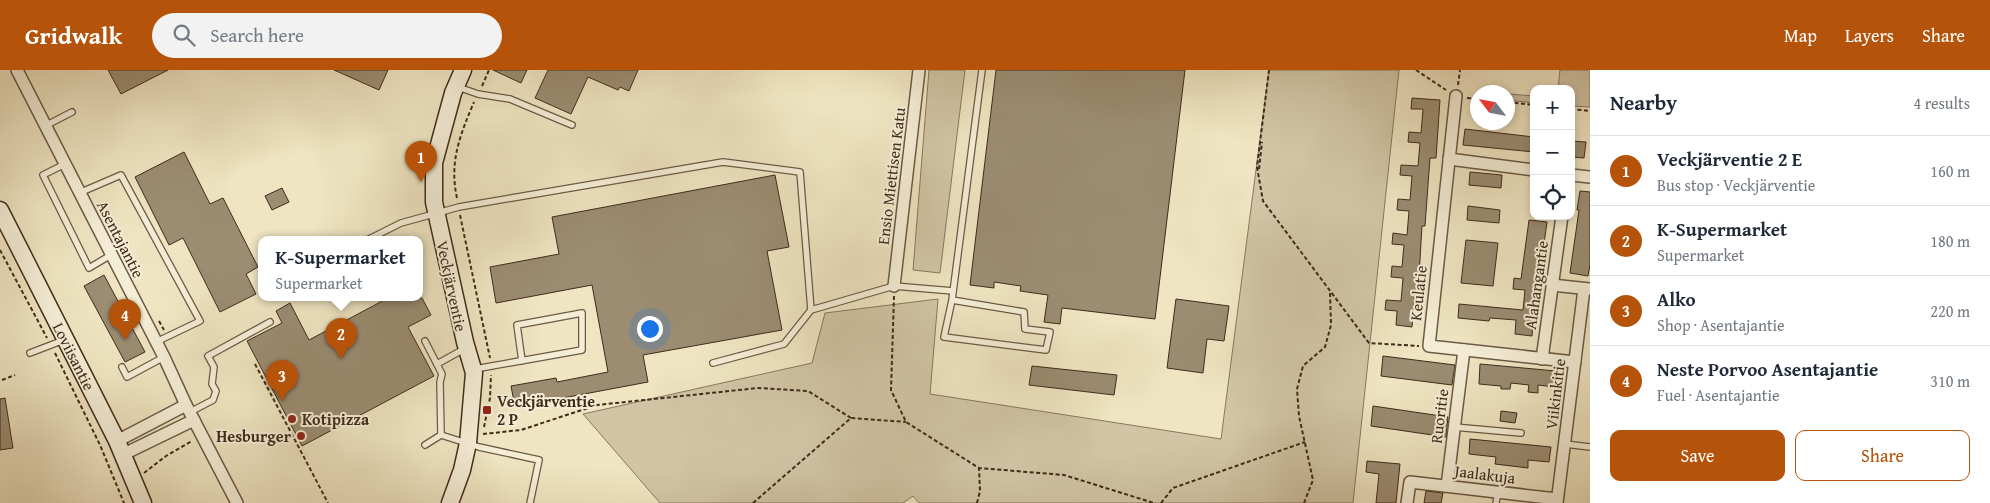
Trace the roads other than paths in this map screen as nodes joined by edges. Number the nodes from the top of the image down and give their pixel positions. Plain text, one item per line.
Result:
1 (17, 70) edge
2 (463, 70) edge
3 (919, 70) edge
4 (982, 70) edge
5 (456, 86) junction
6 (1456, 96) road end
7 (72, 112) dead end
8 (572, 125) dead end
9 (45, 126) junction
10 (1450, 159) junction
11 (65, 164) junction
12 (1530, 169) edge
13 (1575, 175) edge
14 (1590, 177) edge
15 (79, 193) junction
16 (0, 210) edge
17 (436, 212) junction
18 (1561, 220) edge
19 (375, 236) edge
20 (111, 255) junction
21 (1552, 285) junction
22 (894, 286) junction
23 (1587, 289) edge
24 (953, 292) junction
25 (952, 300) junction
26 (811, 310) junction
27 (1585, 318) edge
28 (270, 322) dead end
29 (425, 341) dead end
30 (58, 342) junction
31 (156, 342) junction
32 (466, 348) junction
33 (1464, 350) junction
34 (30, 353) dead end
35 (164, 356) junction
36 (1542, 359) junction
37 (522, 361) junction
38 (713, 362) dead end
39 (1575, 362) junction
40 (437, 364) junction
41 (122, 367) dead end
42 (472, 369) junction
43 (190, 412) junction
44 (1454, 427) junction
45 (1521, 433) dead end
46 (441, 435) junction
47 (1565, 444) junction
48 (426, 445) dead end
49 (473, 445) junction
50 (1590, 447) edge
51 (120, 448) junction
52 (1447, 486) junction
53 (1497, 497) edge
54 (1557, 501) edge
55 (144, 503) edge
56 (237, 503) edge
57 (450, 503) edge
58 (530, 503) edge
59 (1407, 503) edge

1 - 9 street, Asentajantie
2 - 5 main road, Veckjärventie
3 - 22 street, Ensio Miettisen Katu
4 - 24 lane
5 - 8 lane
5 - 17 main road, Veckjärventie
6 - 10 street, Keulatie
7 - 9 lane
9 - 11 street, Asentajantie
10 - 12 street
10 - 33 street, Keulatie
11 - 15 street, Asentajantie
11 - 20 lane
13 - 14 street
15 - 20 street, Asentajantie
15 - 31 lane
16 - 30 main road, Loviisantie
17 - 19 lane
17 - 26 lane
17 - 32 main road, Veckjärventie
18 - 21 street, Alahangantie
20 - 31 street, Asentajantie
21 - 23 street, Viikinkitie
21 - 36 street, Alahangantie
22 - 24 lane
22 - 26 lane
23 - 27 street, Viikinkitie
24 - 25 lane
25 - 25 lane
26 - 38 lane
27 - 39 street, Viikinkitie
28 - 43 lane
29 - 40 lane
30 - 34 lane
30 - 51 main road, Loviisantie
31 - 35 street, Asentajantie
32 - 40 lane
32 - 42 main road, Veckjärventie
33 - 36 street
33 - 44 street, Ruoritie
35 - 41 lane
35 - 43 street, Asentajantie
36 - 39 street
37 - 37 lane
37 - 42 lane
39 - 47 street, Viikinkitie
40 - 46 lane
42 - 49 main road, Veckjärventie
43 - 51 street
43 - 51 street
43 - 56 street, Asentajantie
44 - 45 lane
44 - 52 street, Ruoritie
46 - 48 lane
46 - 49 lane
47 - 50 lane
47 - 54 street, Viikinkitie
49 - 57 main road, Veckjärventie
49 - 58 lane
51 - 55 main road, Loviisantie
52 - 53 street, Jaalakuja
52 - 59 street, Jaalakuja
53 - 54 street, Jaalakuja

